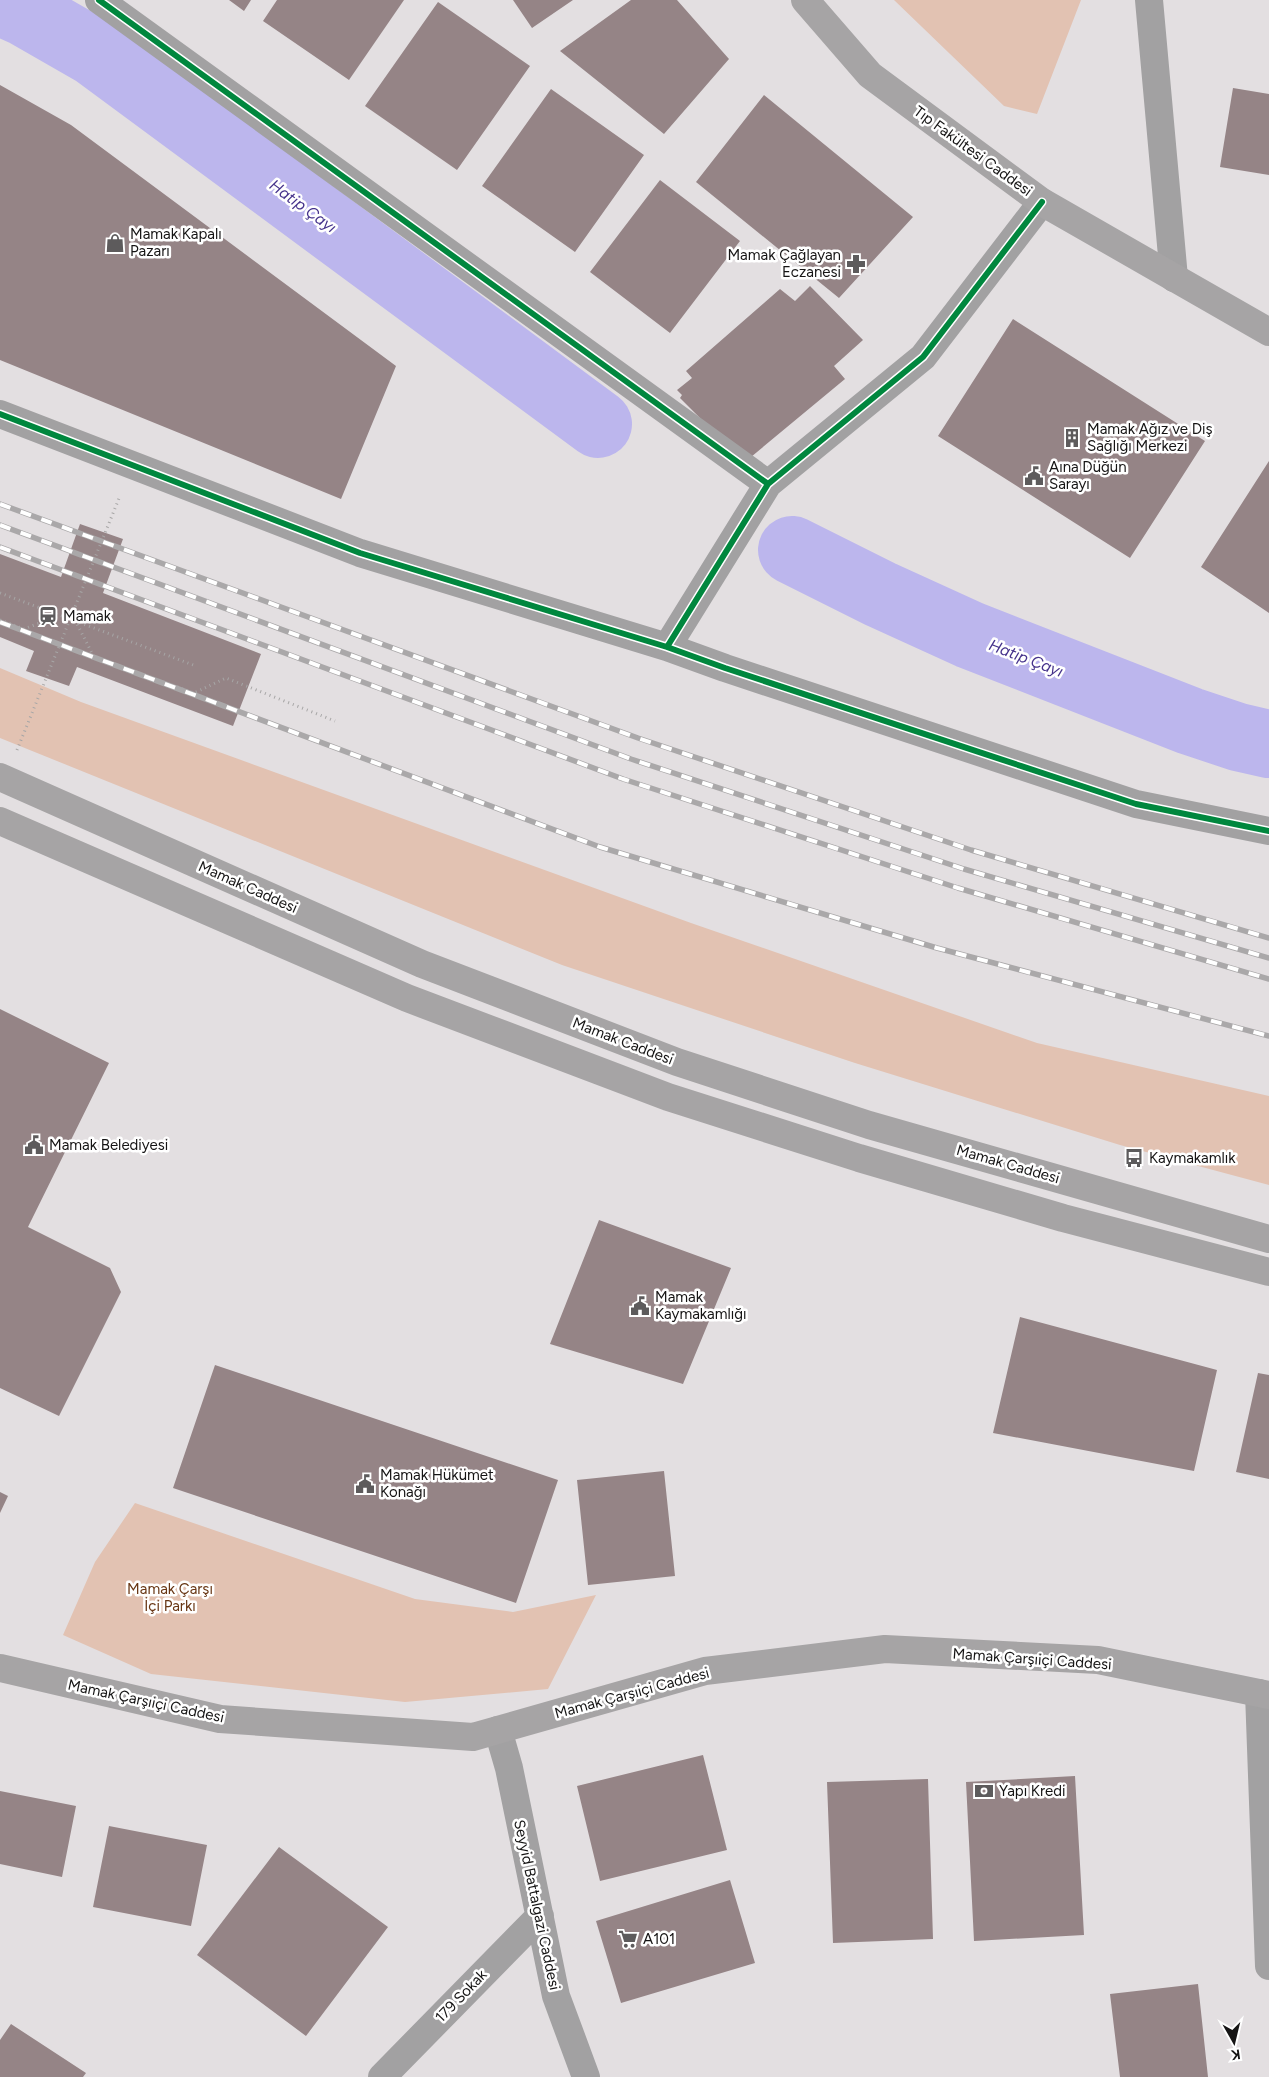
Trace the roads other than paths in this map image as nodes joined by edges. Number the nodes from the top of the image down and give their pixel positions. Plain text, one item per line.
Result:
1 (99, 0) edge
2 (805, 0) edge
3 (1149, 0) edge
4 (1042, 202) junction
5 (1174, 278) junction
6 (1269, 332) edge
7 (0, 414) edge
8 (768, 484) junction
9 (667, 647) junction
10 (3, 778) edge
11 (0, 821) edge
12 (1269, 831) edge
13 (1269, 1239) edge
14 (1269, 1272) edge
15 (0, 1668) edge
16 (1264, 1694) edge
17 (498, 1730) junction
18 (540, 1916) junction
19 (1269, 1966) edge
20 (382, 2077) edge
21 (586, 2077) edge

1 - 8 street
2 - 4 main road, Tıp Fakültesi Caddesi
3 - 5 street
4 - 5 main road, Tıp Fakültesi Caddesi
4 - 8 street
5 - 6 main road, Tıp Fakültesi Caddesi
7 - 9 street
8 - 9 street
9 - 12 street
10 - 13 main road, Mamak Caddesi
11 - 14 main road
15 - 17 main road, Mamak Çarşıiçi Caddesi
16 - 17 main road, Mamak Çarşıiçi Caddesi
16 - 19 street
17 - 18 street, Seyyid Battalgazi Caddesi
18 - 20 street, 179 Sokak
18 - 21 street, Seyyid Battalgazi Caddesi

